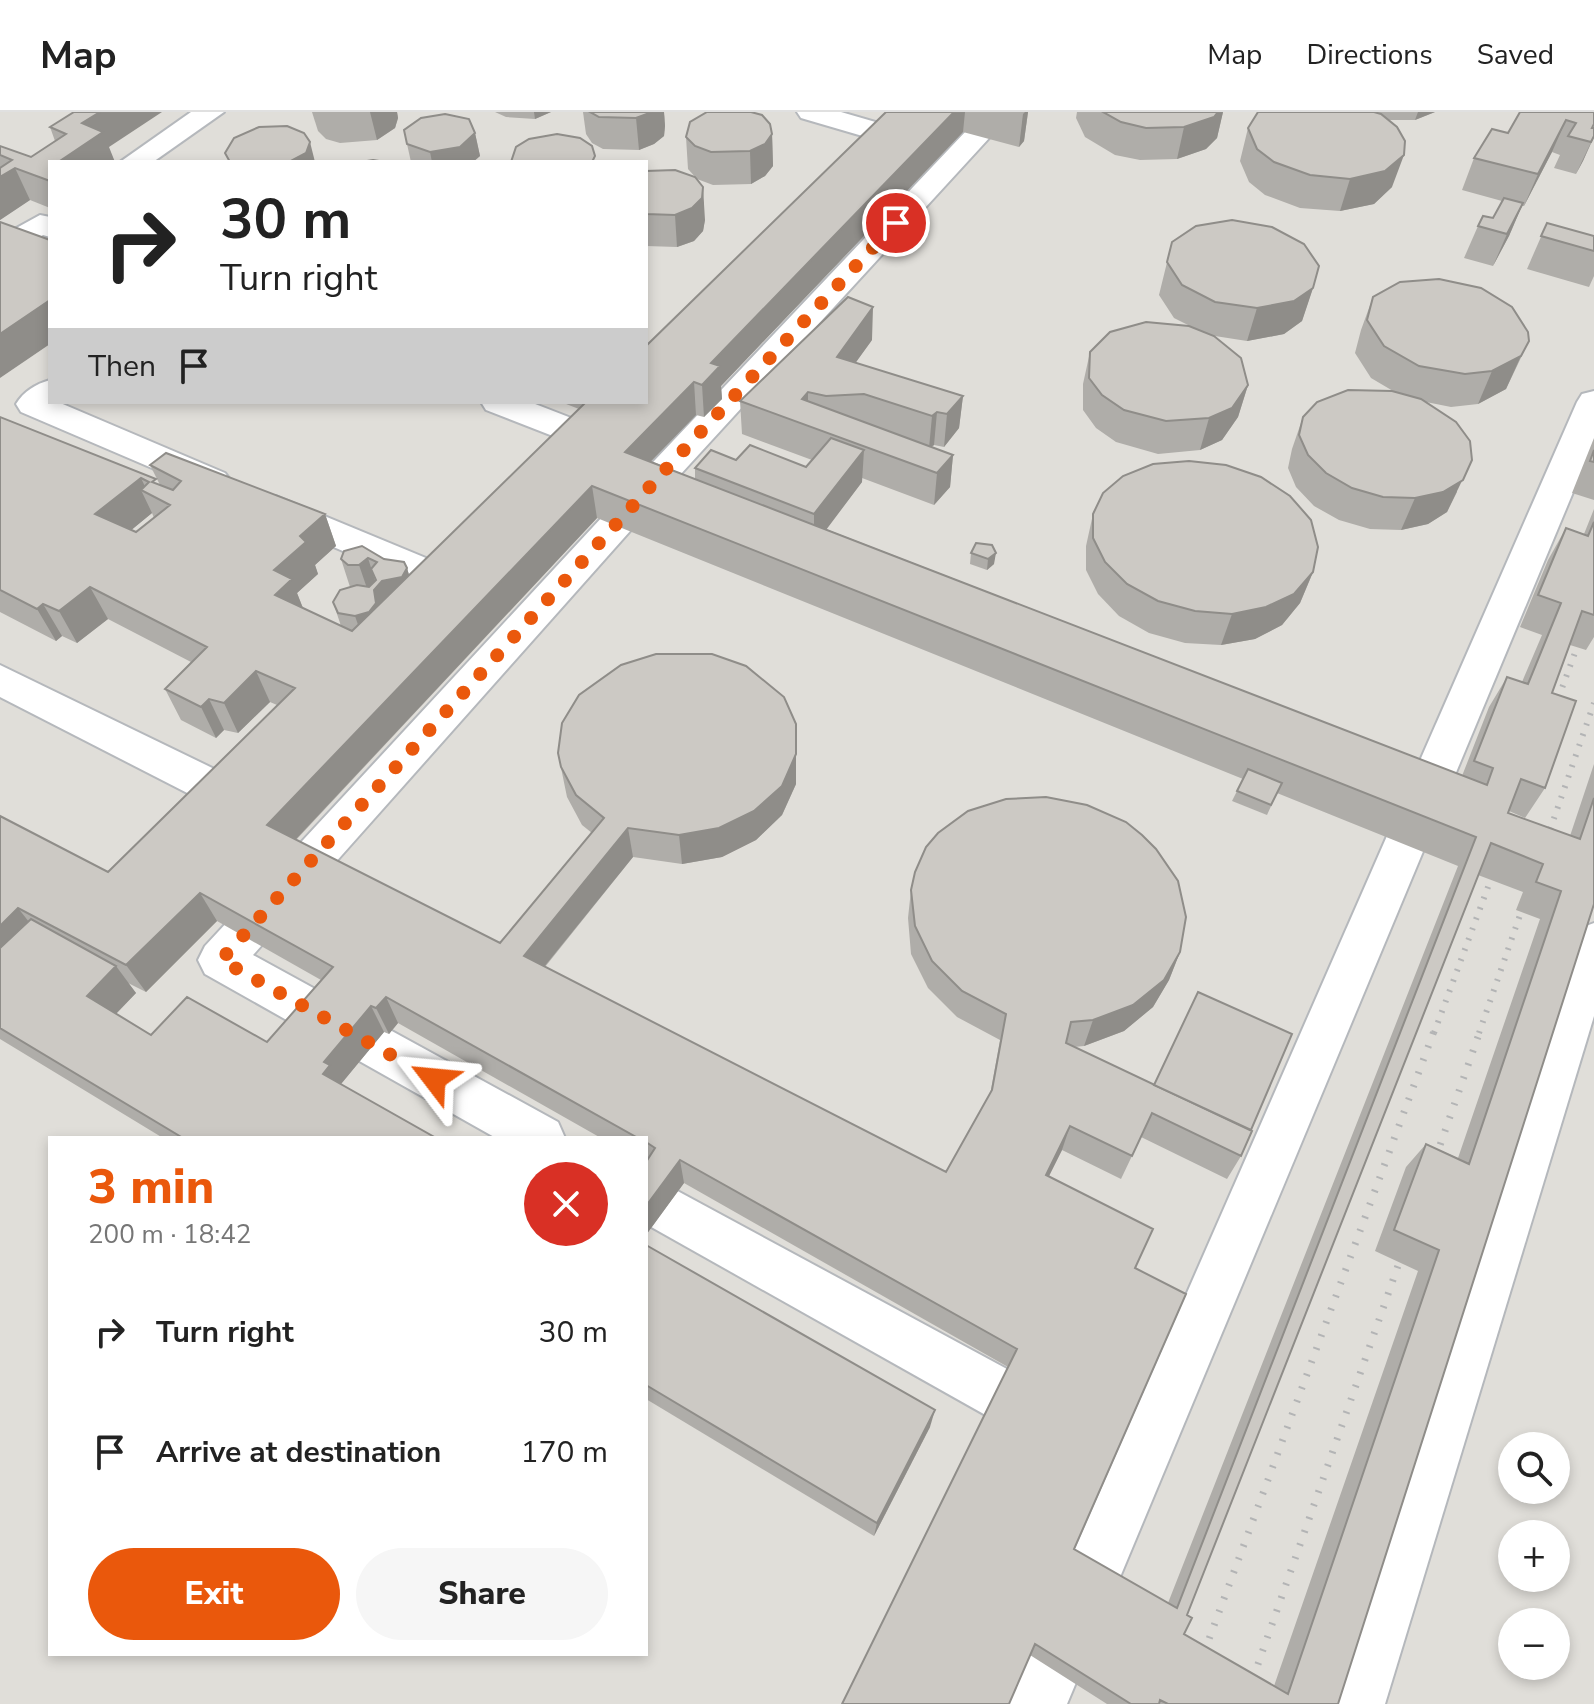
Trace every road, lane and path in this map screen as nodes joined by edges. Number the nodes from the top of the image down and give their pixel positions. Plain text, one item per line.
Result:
1 (210, 112) edge
2 (811, 112) edge
3 (999, 112) edge
4 (959, 156) junction
5 (137, 160) edge
6 (47, 223) edge
7 (0, 250) edge
8 (1594, 402) edge
9 (503, 404) edge
10 (31, 405) edge
11 (667, 468) junction
12 (534, 618) junction
13 (0, 680) edge
14 (303, 832) junction
15 (1594, 942) edge
16 (537, 1136) edge
17 (648, 1198) edge
18 (1105, 1452) junction
19 (1037, 1704) edge
20 (1355, 1704) edge

1 - 5 lane
2 - 4 lane
3 - 4 lane
4 - 11 lane
6 - 7 lane
8 - 18 lane
9 - 11 lane
10 - 12 lane
11 - 12 lane
12 - 14 lane
13 - 14 lane
14 - 16 lane
15 - 20 lane
17 - 18 lane
18 - 19 lane

